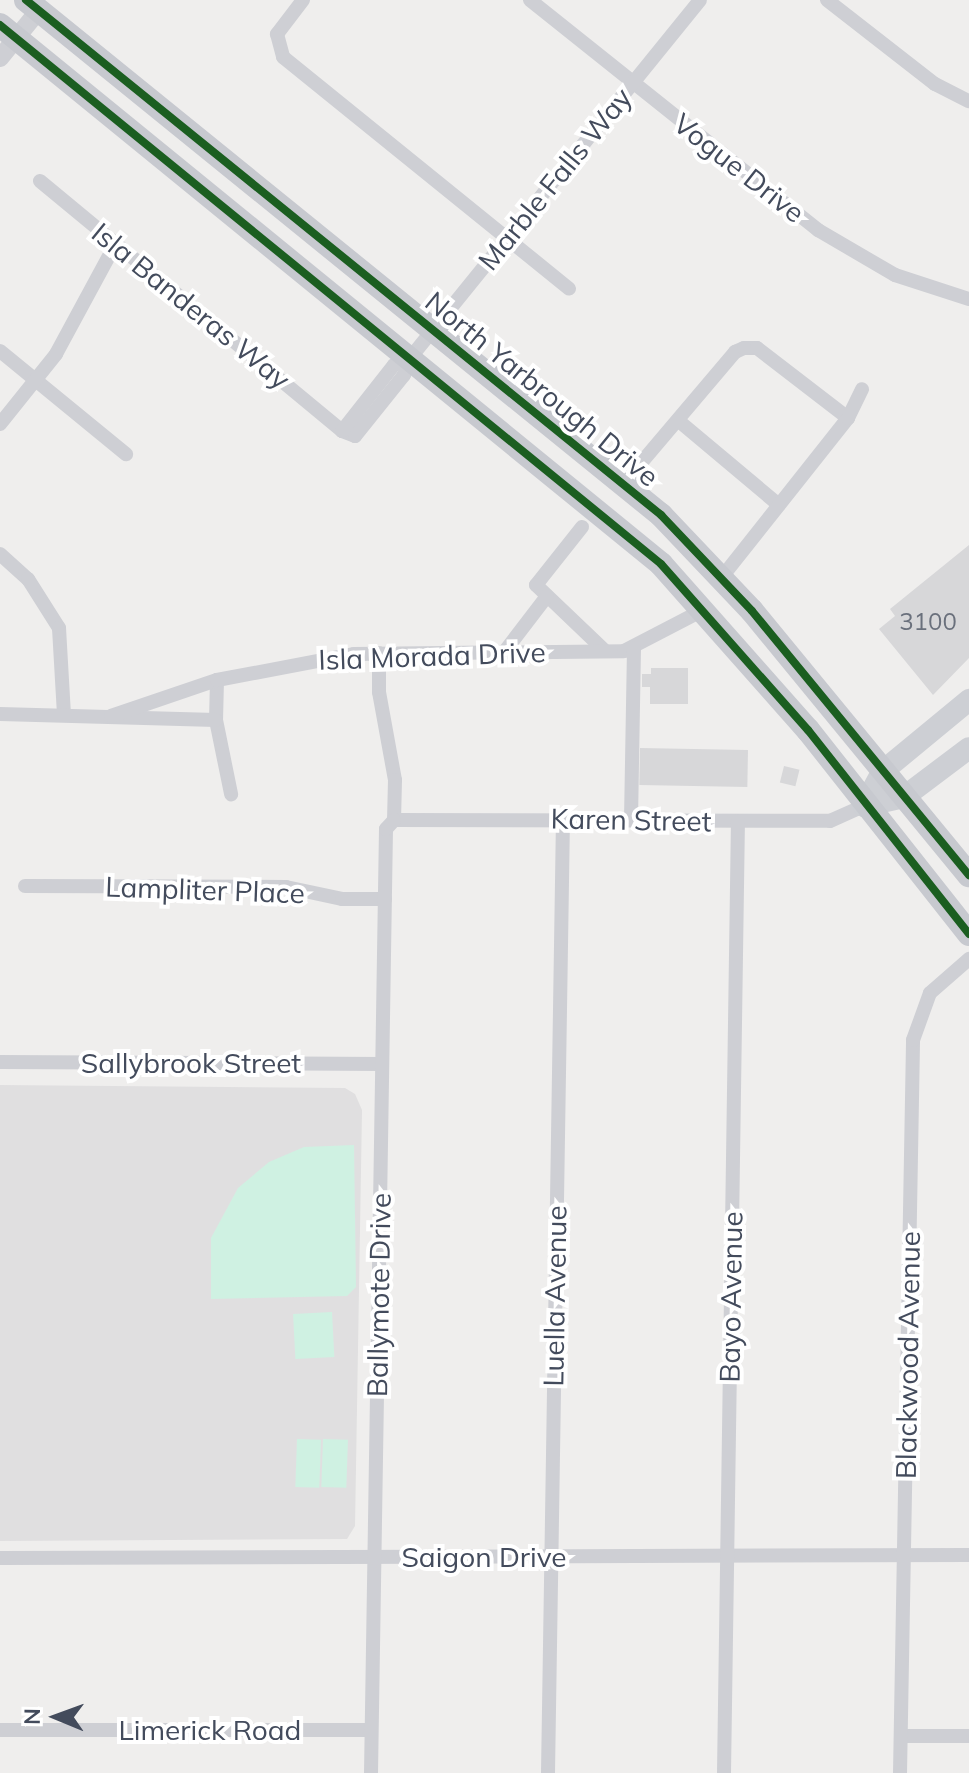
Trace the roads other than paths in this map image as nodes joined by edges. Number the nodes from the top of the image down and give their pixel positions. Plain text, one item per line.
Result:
1 (303, 0) edge
2 (530, 0) edge
3 (700, 0) edge
4 (827, 0) edge
5 (38, 3) edge
6 (8, 32) edge
7 (0, 58) edge
8 (633, 83) junction
9 (969, 101) edge
10 (40, 181) dead end
11 (507, 238) junction
12 (115, 245) junction
13 (569, 289) dead end
14 (969, 299) edge
15 (432, 330) junction
16 (0, 351) edge
17 (411, 357) junction
18 (36, 381) junction
19 (862, 389) dead end
20 (848, 418) junction
21 (680, 422) junction
22 (0, 424) edge
23 (342, 431) joint
24 (126, 454) dead end
25 (624, 483) junction
26 (779, 505) junction
27 (582, 527) dead end
28 (0, 554) edge
29 (722, 577) junction
30 (547, 596) junction
31 (703, 610) junction
32 (634, 648) junction
33 (505, 651) junction
34 (605, 651) junction
35 (379, 653) junction
36 (217, 680) junction
37 (969, 700) edge
38 (0, 714) edge
39 (64, 714) junction
40 (111, 716) junction
41 (216, 720) junction
42 (969, 748) edge
43 (883, 771) junction
44 (231, 794) dead end
45 (904, 797) junction
46 (864, 806) junction
47 (563, 819) junction
48 (394, 820) junction
49 (631, 820) junction
50 (738, 821) junction
51 (969, 875) edge
52 (25, 886) dead end
53 (385, 899) junction
54 (969, 934) edge
55 (969, 959) edge
56 (0, 1062) edge
57 (382, 1064) junction
58 (904, 1555) junction
59 (969, 1555) edge
60 (551, 1556) junction
61 (727, 1556) junction
62 (374, 1557) junction
63 (0, 1558) edge
64 (0, 1730) edge
65 (371, 1730) junction
66 (901, 1736) junction
67 (969, 1736) edge
68 (371, 1773) edge
69 (548, 1773) edge
70 (724, 1773) edge
71 (900, 1773) edge

1 - 11 street
2 - 8 street, Vogue Drive
3 - 8 street, Marble Falls Way
4 - 9 street
5 - 6 street
5 - 15 main road, North Yarbrough Drive
6 - 7 street
6 - 17 main road, North Yarbrough Drive
8 - 11 street, Marble Falls Way
8 - 14 street, Vogue Drive
10 - 12 street, Isla Banderas Way
11 - 13 street
11 - 15 street, Marble Falls Way
12 - 18 street
12 - 23 street, Isla Banderas Way
15 - 17 street, Marble Falls Way
15 - 25 main road, North Yarbrough Drive
16 - 18 street
17 - 23 street, Marble Falls Way
17 - 31 main road, North Yarbrough Drive
18 - 22 street
18 - 24 street
19 - 20 street
20 - 21 street
20 - 26 street
21 - 25 street
21 - 26 street
25 - 29 main road, North Yarbrough Drive
26 - 29 street
27 - 30 street
28 - 39 street
29 - 43 main road, North Yarbrough Drive
30 - 33 street
30 - 34 street
31 - 32 street, Isla Morada Drive
31 - 46 main road, North Yarbrough Drive
32 - 34 street, Isla Morada Drive
32 - 49 street
33 - 34 street, Isla Morada Drive
33 - 35 street, Isla Morada Drive
35 - 36 street, Isla Morada Drive
35 - 48 street, Ballymote Drive
36 - 40 street, Isla Morada Drive
36 - 41 street
37 - 43 main road
38 - 39 street, Isla Morada Drive
39 - 40 street, Isla Morada Drive
40 - 41 street, Isla Morada Drive
41 - 44 street
42 - 45 main road
43 - 45 main road, North Yarbrough Drive
43 - 46 main road
45 - 46 main road
45 - 51 main road, North Yarbrough Drive
46 - 50 street, Karen Street
46 - 54 main road, North Yarbrough Drive
47 - 48 street, Karen Street
47 - 49 street, Karen Street
47 - 60 street, Luella Avenue
48 - 53 street, Ballymote Drive
49 - 50 street, Karen Street
50 - 61 street, Bayo Avenue
52 - 53 street, Lampliter Place
53 - 57 street, Ballymote Drive
55 - 58 street, Blackwood Avenue
56 - 57 street, Sallybrook Street
57 - 62 street, Ballymote Drive
58 - 59 street, Saigon Drive
58 - 61 street, Saigon Drive
58 - 66 street, Blackwood Avenue
60 - 61 street, Saigon Drive
60 - 62 street, Saigon Drive
60 - 69 street, Luella Avenue
61 - 70 street, Bayo Avenue
62 - 63 street, Saigon Drive
62 - 65 street, Ballymote Drive
64 - 65 street, Limerick Road
65 - 68 street, Ballymote Drive
66 - 67 street
66 - 71 street, Blackwood Avenue

